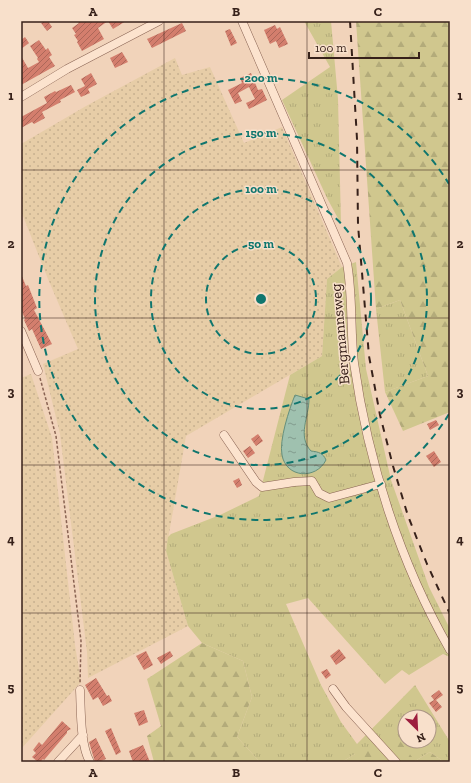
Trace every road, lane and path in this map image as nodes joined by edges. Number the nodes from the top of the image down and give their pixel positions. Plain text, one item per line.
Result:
1 (159, 21) edge
2 (242, 21) edge
3 (21, 97) edge
4 (21, 330) edge
5 (38, 371) joint
6 (224, 435) dead end
7 (381, 484) junction
8 (450, 650) edge
9 (333, 689) dead end
10 (80, 690) joint
11 (83, 735) junction
12 (58, 762) edge
13 (90, 762) edge
14 (396, 762) edge

1 - 3 street
2 - 7 street, Bergmannsweg
4 - 5 street
5 - 10 path
6 - 7 street
7 - 8 street, Bergmannsweg
9 - 14 street
10 - 11 street
11 - 12 street
11 - 13 street

